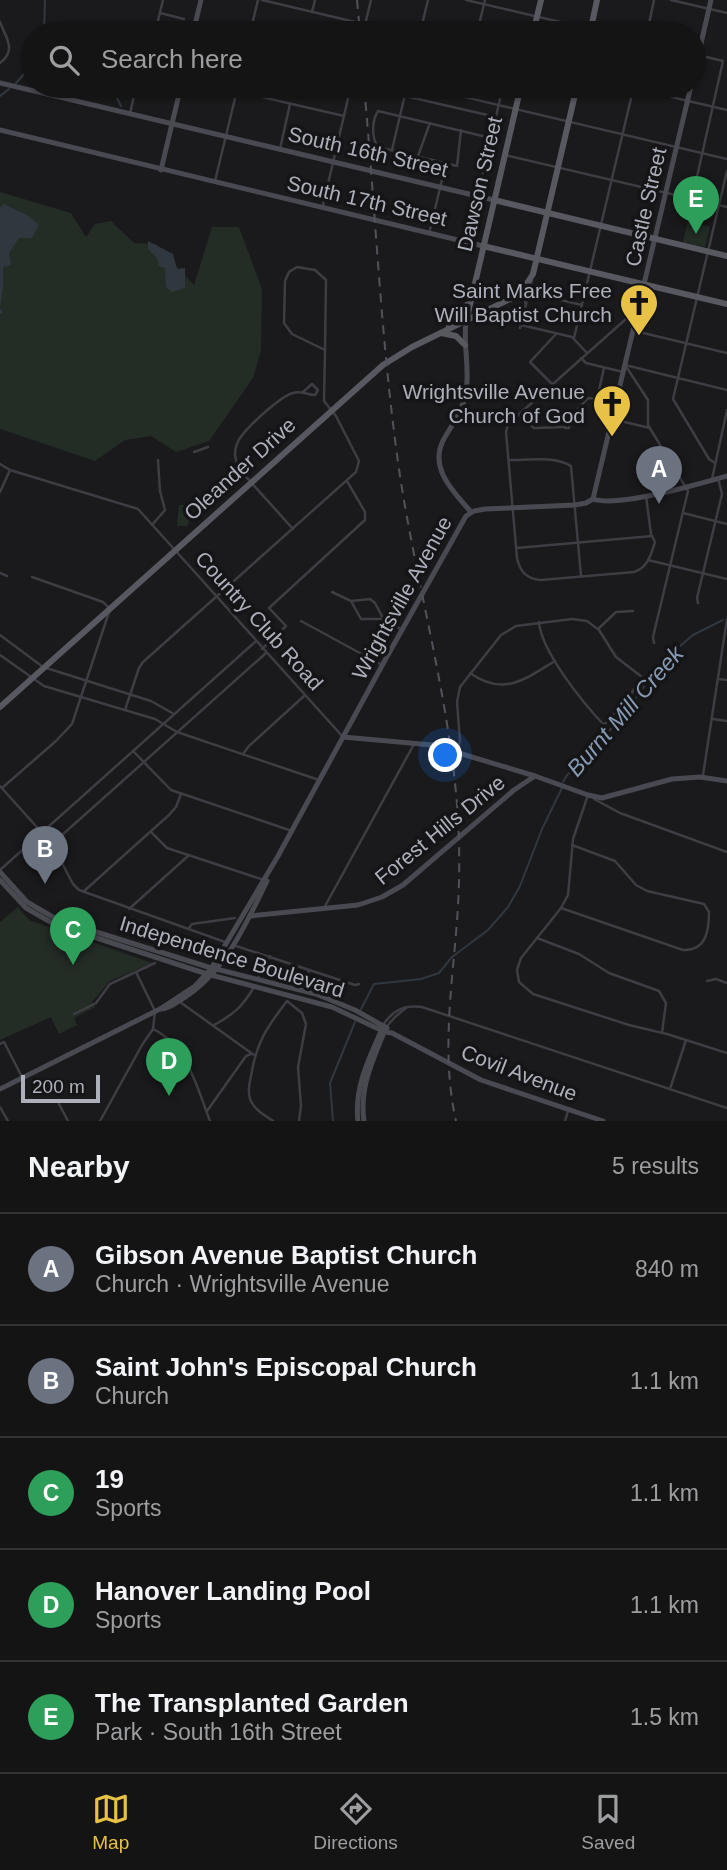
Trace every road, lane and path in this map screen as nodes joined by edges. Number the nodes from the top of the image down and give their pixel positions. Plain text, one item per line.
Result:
1 (163, 0) edge
2 (201, 0) edge
3 (260, 0) edge
4 (315, 0) edge
5 (371, 0) edge
6 (428, 0) edge
7 (466, 0) edge
8 (541, 0) edge
9 (597, 0) edge
10 (654, 0) edge
11 (671, 0) edge
12 (711, 0) edge
13 (484, 2) edge
14 (709, 9) junction
15 (312, 12) junction
16 (160, 13) junction
17 (727, 13) edge
18 (537, 17) junction
19 (184, 19) dead end
20 (158, 21) edge
21 (197, 21) edge
22 (254, 21) edge
23 (349, 21) edge
24 (366, 21) edge
25 (423, 21) edge
26 (480, 21) edge
27 (536, 21) edge
28 (552, 21) edge
29 (592, 21) edge
30 (650, 21) edge
31 (706, 21) edge
32 (0, 22) edge
33 (706, 57) edge
34 (0, 63) edge
35 (0, 83) edge
36 (21, 88) edge
37 (63, 98) edge
38 (133, 98) edge
39 (178, 98) edge
40 (234, 98) edge
41 (265, 98) edge
42 (348, 98) edge
43 (404, 98) edge
44 (414, 98) edge
45 (469, 98) edge
46 (501, 98) edge
47 (518, 98) edge
48 (574, 98) edge
49 (631, 98) edge
50 (676, 98) edge
51 (688, 98) edge
52 (687, 101) junction
53 (290, 104) junction
54 (499, 105) junction
55 (712, 107) junction
56 (515, 109) junction
57 (727, 110) edge
58 (130, 114) junction
59 (344, 116) junction
60 (400, 116) junction
61 (496, 117) junction
62 (569, 121) junction
63 (430, 123) junction
64 (172, 124) junction
65 (0, 130) edge
66 (461, 131) junction
67 (623, 134) junction
68 (226, 137) junction
69 (491, 138) junction
70 (676, 147) junction
71 (279, 149) junction
72 (392, 150) junction
73 (703, 153) junction
74 (505, 155) junction
75 (418, 156) junction
76 (727, 159) edge
77 (333, 162) junction
78 (446, 163) junction
79 (558, 167) junction
80 (161, 170) junction
81 (727, 172) edge
82 (483, 173) dead end
83 (612, 180) junction
84 (215, 183) junction
85 (440, 188) junction
86 (666, 193) junction
87 (692, 199) junction
88 (494, 200) junction
89 (719, 205) junction
90 (727, 207) edge
91 (322, 208) junction
92 (548, 213) junction
93 (601, 226) junction
94 (429, 234) junction
95 (654, 239) junction
96 (483, 246) junction
97 (708, 251) junction
98 (727, 256) edge
99 (536, 259) junction
100 (590, 272) junction
101 (644, 285) junction
102 (527, 291) junction
103 (517, 295) junction
104 (697, 297) junction
105 (470, 300) junction
106 (727, 304) edge
107 (526, 305) junction
108 (582, 305) junction
109 (638, 307) junction
110 (482, 313) junction
111 (468, 320) junction
112 (633, 330) junction
113 (442, 331) junction
114 (557, 333) junction
115 (574, 338) junction
116 (687, 343) junction
117 (465, 345) junction
118 (325, 350) junction
119 (587, 353) junction
120 (727, 353) edge
121 (581, 358) junction
122 (604, 368) junction
123 (624, 369) junction
124 (678, 379) junction
125 (552, 384) junction
126 (727, 390) edge
127 (303, 392) dead end
128 (332, 411) junction
129 (576, 411) dead end
130 (727, 411) edge
131 (518, 414) junction
132 (612, 419) junction
133 (565, 427) dead end
134 (650, 428) junction
135 (208, 447) dead end
136 (194, 452) dead end
137 (158, 460) dead end
138 (509, 460) junction
139 (715, 463) junction
140 (0, 464) edge
141 (10, 470) junction
142 (727, 476) edge
143 (719, 478) junction
144 (711, 480) junction
145 (347, 481) junction
146 (251, 483) junction
147 (687, 486) junction
148 (0, 492) edge
149 (646, 495) junction
150 (593, 499) junction
151 (575, 505) junction
152 (513, 507) junction
153 (471, 512) junction
154 (682, 513) junction
155 (716, 521) junction
156 (727, 524) edge
157 (152, 526) junction
158 (293, 529) junction
159 (652, 536) junction
160 (578, 542) junction
161 (517, 548) junction
162 (175, 551) junction
163 (648, 560) junction
164 (670, 565) junction
165 (0, 573) edge
166 (703, 573) junction
167 (8, 576) dead end
168 (32, 577) dead end
169 (581, 577) junction
170 (727, 579) edge
171 (332, 592) dead end
172 (216, 597) junction
173 (351, 601) junction
174 (698, 603) dead end
175 (110, 609) junction
176 (633, 611) dead end
177 (727, 620) edge
178 (300, 621) dead end
179 (387, 622) junction
180 (539, 622) junction
181 (402, 629) junction
182 (598, 629) junction
183 (0, 635) edge
184 (256, 642) junction
185 (654, 643) dead end
186 (262, 649) junction
187 (266, 653) junction
188 (727, 653) edge
189 (722, 654) junction
190 (0, 655) edge
191 (365, 656) junction
192 (555, 661) junction
193 (382, 665) junction
194 (44, 667) junction
195 (470, 673) junction
196 (32, 679) junction
197 (718, 679) junction
198 (87, 680) junction
199 (727, 680) edge
200 (130, 694) junction
201 (304, 696) junction
202 (82, 697) junction
203 (0, 707) edge
204 (125, 710) junction
205 (174, 714) junction
206 (712, 719) junction
207 (727, 721) edge
208 (163, 724) junction
209 (177, 732) junction
210 (343, 737) junction
211 (415, 743) junction
212 (133, 751) junction
213 (457, 752) junction
214 (243, 754) junction
215 (143, 762) junction
216 (536, 776) junction
217 (703, 778) junction
218 (320, 780) junction
219 (727, 781) edge
220 (1, 787) edge
221 (181, 794) junction
222 (588, 795) junction
223 (292, 831) junction
224 (42, 832) junction
225 (150, 832) junction
226 (52, 844) junction
227 (572, 845) junction
228 (727, 852) edge
229 (188, 856) junction
230 (278, 856) junction
231 (0, 871) edge
232 (0, 880) edge
233 (264, 880) junction
234 (83, 892) junction
235 (324, 908) junction
236 (561, 908) junction
237 (129, 909) junction
238 (250, 916) junction
239 (235, 918) dead end
240 (188, 929) junction
241 (537, 938) junction
242 (230, 944) junction
243 (270, 956) junction
244 (223, 961) junction
245 (155, 963) dead end
246 (214, 969) junction
247 (310, 970) junction
248 (135, 972) junction
249 (235, 974) junction
250 (210, 975) junction
251 (257, 980) junction
252 (707, 981) dead end
253 (300, 983) dead end
254 (727, 983) edge
255 (359, 984) dead end
256 (254, 987) junction
257 (180, 1001) junction
258 (158, 1010) junction
259 (74, 1014) dead end
260 (213, 1026) junction
261 (153, 1029) junction
262 (385, 1029) junction
263 (662, 1033) junction
264 (686, 1040) junction
265 (2, 1043) edge
266 (727, 1053) edge
267 (254, 1055) junction
268 (22, 1077) junction
269 (0, 1089) edge
270 (670, 1089) junction
271 (59, 1104) dead end
272 (0, 1107) edge
273 (727, 1108) edge
274 (568, 1110) junction
275 (206, 1111) junction
276 (8, 1121) edge
277 (68, 1121) edge
278 (100, 1121) edge
279 (211, 1121) edge
280 (273, 1121) edge
281 (299, 1121) edge
282 (358, 1121) edge
283 (364, 1121) edge
284 (565, 1121) edge
285 (603, 1121) edge

1 - 16 street
2 - 21 street
3 - 15 street
3 - 22 street
4 - 15 street
5 - 24 street
6 - 25 street
7 - 13 street
8 - 18 main road
9 - 29 main road
10 - 30 street
11 - 14 street
12 - 14 street
13 - 18 street
13 - 26 street
14 - 17 street
14 - 31 street
15 - 23 street
16 - 19 street
16 - 20 street
18 - 27 main road
18 - 28 street
32 - 34 street
33 - 55 street
35 - 36 street, South 16th Street
37 - 58 street, South 16th Street
38 - 58 street
39 - 64 street
40 - 68 street
41 - 53 street
42 - 59 street
43 - 60 street
44 - 61 street
45 - 54 street
46 - 54 street
47 - 56 main road, Dawson Street
48 - 62 main road
49 - 67 street
50 - 52 street
51 - 52 street, Castle Street
52 - 55 street
52 - 70 street, Castle Street
53 - 59 street
53 - 71 street
54 - 56 street
54 - 61 street
55 - 57 street
55 - 73 street
56 - 62 street
56 - 74 main road, Dawson Street
58 - 64 street, South 16th Street
59 - 77 street
60 - 63 street
60 - 72 street
60 - 72 street
61 - 69 street
62 - 67 street
62 - 79 main road
63 - 66 street
63 - 75 street
64 - 68 street, South 16th Street
64 - 80 street
65 - 80 street, South 17th Street
66 - 69 street
66 - 78 street, South 16th Street
67 - 70 street
67 - 83 street
68 - 71 street, South 16th Street
68 - 84 street
69 - 82 street
70 - 73 street
70 - 86 street, Castle Street
71 - 77 street, South 16th Street
72 - 75 street, South 16th Street
73 - 76 street
73 - 87 street
74 - 79 street
74 - 88 main road, Dawson Street
75 - 78 street, South 16th Street
77 - 85 street, South 16th Street
77 - 91 street
78 - 85 street
79 - 83 street
79 - 92 main road
80 - 84 street, South 17th Street
81 - 89 street
83 - 86 street
83 - 93 street
84 - 91 street, South 17th Street
85 - 88 street, South 16th Street
85 - 94 street
86 - 87 street
86 - 95 street, Castle Street
87 - 89 street
88 - 92 main road, South 16th Street
88 - 96 main road, Dawson Street
89 - 90 street
89 - 97 street
91 - 94 street, South 17th Street
92 - 93 main road, South 16th Street
92 - 99 main road
93 - 95 main road, South 16th Street
93 - 100 street
94 - 96 street, South 17th Street
95 - 97 main road, South 16th Street
95 - 101 street, Castle Street
96 - 99 main road, South 17th Street
96 - 105 main road, Dawson Street
97 - 98 main road, South 16th Street
97 - 104 street
99 - 100 main road, South 17th Street
99 - 102 main road, Oleander Drive
100 - 101 main road, South 17th Street
100 - 108 street
101 - 104 main road, South 17th Street
101 - 109 street, Castle Street
102 - 103 main road, Oleander Drive
102 - 107 street
102 - 108 street
103 - 107 street
103 - 110 main road, Oleander Drive
104 - 106 main road, South 17th Street
104 - 116 street
105 - 110 main road
105 - 111 main road, Dawson Street
105 - 113 main road
107 - 114 street
108 - 115 street
109 - 112 street, Castle Street
109 - 119 street
110 - 111 main road, Oleander Drive
111 - 113 main road, Oleander Drive
111 - 117 street, Dawson Street
112 - 116 street
112 - 123 street, Castle Street
113 - 117 main road
113 - 128 main road, Oleander Drive
114 - 115 street
114 - 125 street
115 - 119 street
116 - 120 street
116 - 124 street
117 - 153 street, Dawson Street
118 - 118 street
118 - 128 street
119 - 121 street
121 - 122 street
121 - 125 street
122 - 123 street
122 - 129 street
123 - 124 street
123 - 132 street, Castle Street
123 - 134 street
124 - 126 street
124 - 139 street
125 - 131 street
127 - 146 street
128 - 145 street
128 - 146 main road, Oleander Drive
130 - 139 street
131 - 133 street
131 - 138 street
132 - 134 street
132 - 150 street, Castle Street
134 - 147 street
135 - 136 street
137 - 157 street
138 - 151 street
138 - 152 street
139 - 144 street
140 - 141 street, Country Club Road
141 - 148 street
141 - 157 street, Country Club Road
142 - 143 street, Wrightsville Avenue
143 - 144 street, Wrightsville Avenue
143 - 155 street
144 - 147 street, Wrightsville Avenue
145 - 158 street
145 - 186 street
146 - 158 street
146 - 162 main road, Oleander Drive
147 - 149 street, Wrightsville Avenue
147 - 154 street
149 - 150 street, Wrightsville Avenue
149 - 159 street
150 - 151 street, Wrightsville Avenue
151 - 152 street, Wrightsville Avenue
151 - 160 street
152 - 153 street, Wrightsville Avenue
152 - 161 street
153 - 181 street, Wrightsville Avenue
154 - 155 street
154 - 164 street
155 - 156 street
155 - 166 street
157 - 162 street, Country Club Road
158 - 172 street
159 - 160 street
159 - 163 street
160 - 161 street
160 - 169 street
161 - 169 street
162 - 172 street, Country Club Road
162 - 175 main road, Oleander Drive
163 - 164 street
163 - 169 street
164 - 166 street
164 - 185 street
165 - 167 street
166 - 170 street
166 - 174 street
168 - 175 street
171 - 173 street
172 - 184 street, Country Club Road
172 - 200 street
173 - 179 street
173 - 179 street
175 - 194 main road, Oleander Drive
175 - 198 street
176 - 182 street
177 - 189 street
178 - 191 street
179 - 181 street
179 - 191 street
180 - 182 street
180 - 192 street
180 - 195 street
181 - 193 street, Wrightsville Avenue
182 - 192 street
183 - 194 street
184 - 186 street, Country Club Road
184 - 205 street
186 - 187 street, Country Club Road
187 - 201 street, Country Club Road
187 - 209 street
188 - 189 street
189 - 197 street
190 - 196 street
191 - 193 street
192 - 195 street
193 - 210 street, Wrightsville Avenue
194 - 196 main road, Oleander Drive
194 - 198 street
195 - 213 street
196 - 202 street
196 - 203 main road, Oleander Drive
197 - 199 street
197 - 206 street
198 - 200 street
198 - 202 street
200 - 204 street
200 - 205 street
201 - 210 street, Country Club Road
201 - 214 street
202 - 204 street
202 - 220 street
204 - 208 street
205 - 208 street
206 - 207 street
206 - 217 street
208 - 209 street
208 - 212 street
209 - 214 street
209 - 215 street
210 - 211 street
210 - 218 street, Wrightsville Avenue
211 - 213 street
211 - 235 street
212 - 215 street
212 - 224 street
213 - 216 street
214 - 218 street
215 - 221 street
215 - 226 street
216 - 222 street, Forest Hills Drive
216 - 235 street, Forest Hills Drive
217 - 219 street, Forest Hills Drive
217 - 222 street, Forest Hills Drive
218 - 223 street, Wrightsville Avenue
220 - 224 street
221 - 223 street
221 - 225 street
222 - 227 street
222 - 228 street
223 - 230 street, Wrightsville Avenue
224 - 226 street
224 - 231 street
225 - 229 street
225 - 234 street
226 - 234 street
227 - 236 street
227 - 236 street
229 - 233 street
229 - 237 street
230 - 233 street, Wrightsville Avenue
230 - 238 street, Wrightsville Avenue
231 - 246 street, Independence Boulevard
232 - 250 street, Independence Boulevard
233 - 242 street, Wrightsville Avenue
234 - 237 street
235 - 238 street, Forest Hills Drive
236 - 241 street
237 - 240 street
238 - 242 street, Wrightsville Avenue
239 - 240 street
240 - 242 street
241 - 263 street
241 - 263 street
242 - 243 street
242 - 244 street, Wrightsville Avenue
242 - 246 street, Wrightsville Avenue
243 - 247 street
243 - 251 street
244 - 246 street, Wrightsville Avenue
244 - 249 street
245 - 248 street
246 - 249 street, Independence Boulevard
246 - 250 street, Wrightsville Avenue
247 - 253 street
247 - 255 street
248 - 258 street
248 - 259 street
249 - 251 street, Independence Boulevard
250 - 256 street, Independence Boulevard
250 - 257 street, Wrightsville Avenue
250 - 258 street, Wrightsville Avenue
251 - 262 street, Independence Boulevard
252 - 254 street
256 - 260 street
256 - 262 street, Independence Boulevard
257 - 258 street, Wrightsville Avenue
257 - 260 street
258 - 261 street
258 - 268 street, Wrightsville Avenue
260 - 267 street
261 - 275 street
261 - 278 street
262 - 270 street
262 - 274 street, Covil Avenue
262 - 282 street
262 - 283 street
263 - 264 street
264 - 266 street
264 - 270 street
265 - 268 street
267 - 275 street
267 - 280 street
267 - 281 street
268 - 269 street, Wrightsville Avenue
270 - 273 street
271 - 277 street
272 - 276 street
274 - 284 street
274 - 285 street, Covil Avenue
275 - 279 street

